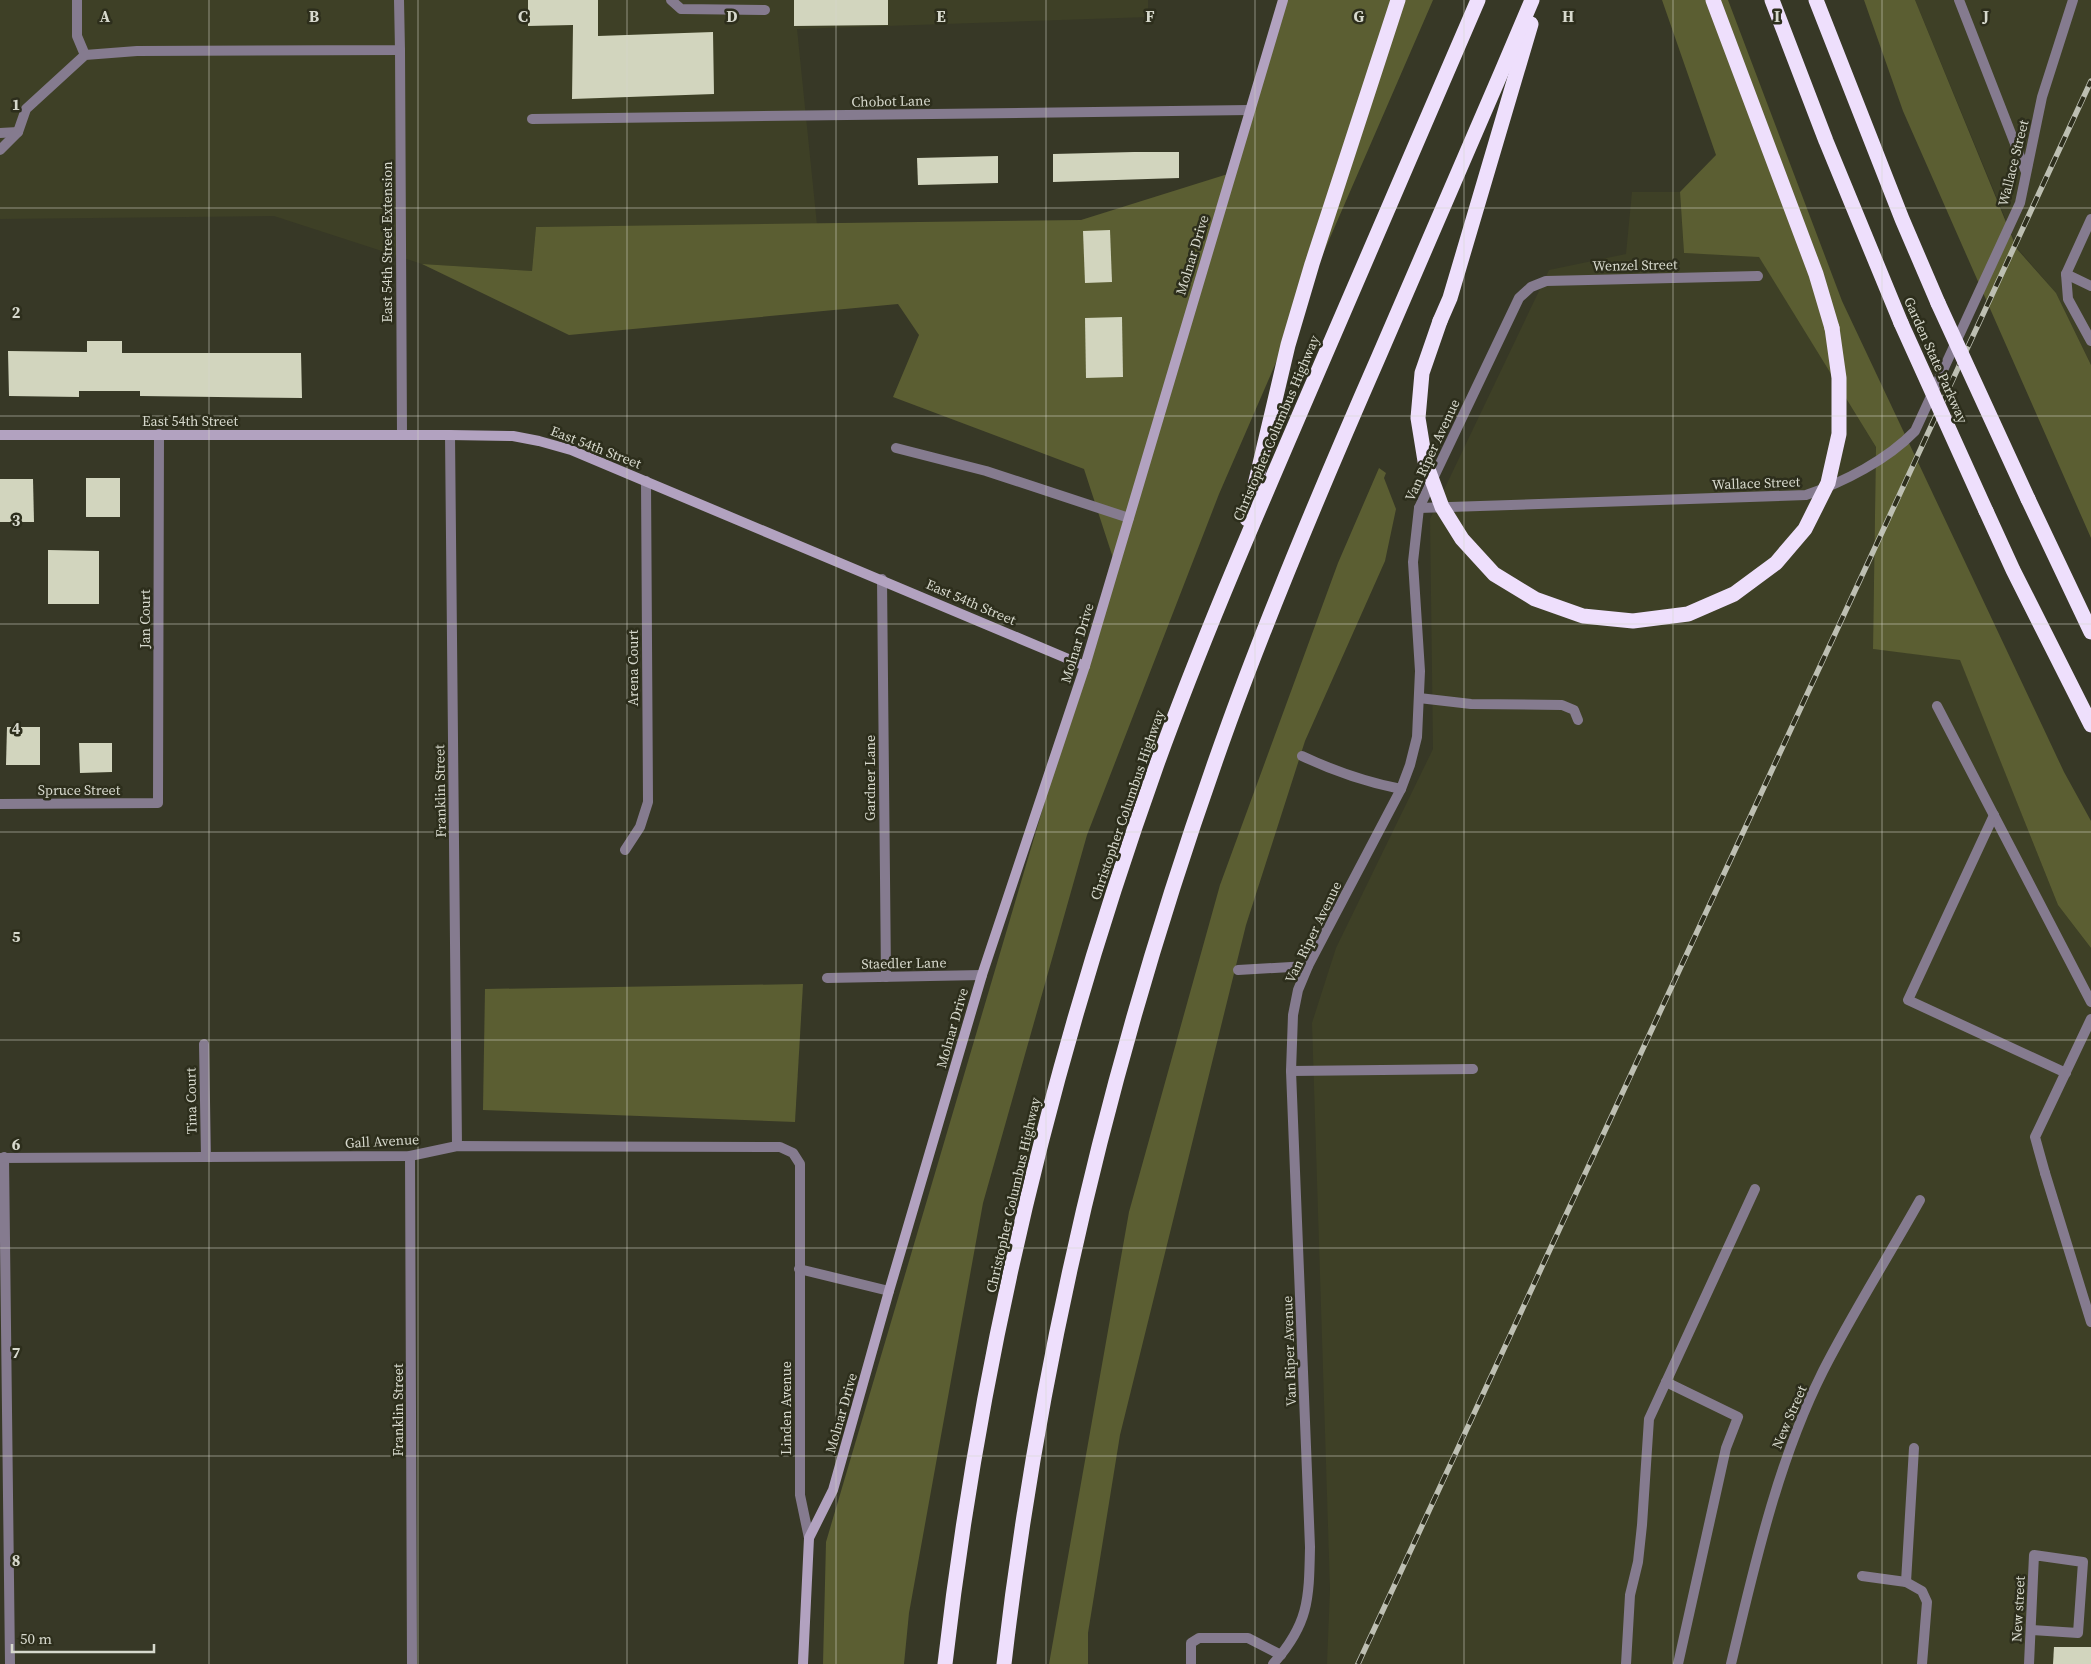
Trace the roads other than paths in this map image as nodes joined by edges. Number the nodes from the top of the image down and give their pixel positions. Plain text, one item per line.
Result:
1 (77, 0) edge
2 (399, 0) edge
3 (671, 0) edge
4 (1283, 0) edge
5 (1394, 0) edge
6 (1398, 0) edge
7 (1478, 0) edge
8 (1532, 0) edge
9 (1538, 0) edge
10 (1713, 0) edge
11 (1772, 0) edge
12 (1816, 0) edge
13 (1958, 0) edge
14 (2074, 0) edge
15 (764, 10) dead end
16 (400, 50) junction
17 (85, 55) junction
18 (1366, 94) junction
19 (1250, 110) junction
20 (532, 119) dead end
21 (18, 132) junction
22 (0, 133) edge
23 (0, 150) edge
24 (2026, 173) junction
25 (2091, 219) edge
26 (2066, 274) junction
27 (1758, 276) dead end
28 (2091, 286) edge
29 (1519, 298) joint
30 (2091, 341) edge
31 (159, 434) junction
32 (0, 435) edge
33 (402, 435) junction
34 (450, 435) junction
35 (896, 448) dead end
36 (646, 481) junction
37 (1419, 508) junction
38 (1129, 518) junction
39 (1237, 559) junction
40 (882, 580) junction
41 (2091, 632) edge
42 (1085, 666) junction
43 (1419, 698) junction
44 (1936, 706) dead end
45 (1578, 720) dead end
46 (2091, 725) edge
47 (1302, 756) dead end
48 (1402, 789) junction
49 (158, 803) joint
50 (0, 804) edge
51 (1994, 815) junction
52 (626, 850) dead end
53 (1308, 966) junction
54 (1238, 970) dead end
55 (982, 975) junction
56 (886, 976) junction
57 (827, 978) dead end
58 (2091, 1002) edge
59 (2091, 1019) edge
60 (204, 1044) dead end
61 (1473, 1069) dead end
62 (1291, 1071) junction
63 (2066, 1073) junction
64 (457, 1146) junction
65 (793, 1153) joint
66 (410, 1156) junction
67 (2, 1157) edge
68 (206, 1158) junction
69 (1755, 1189) dead end
70 (1920, 1200) dead end
71 (799, 1268) junction
72 (889, 1291) junction
73 (2091, 1322) edge
74 (1666, 1382) junction
75 (1914, 1448) dead end
76 (809, 1538) junction
77 (1862, 1576) dead end
78 (1906, 1582) junction
79 (2030, 1630) junction
80 (1281, 1655) junction
81 (10, 1664) edge
82 (412, 1664) edge
83 (803, 1664) edge
84 (945, 1664) edge
85 (1004, 1664) edge
86 (1191, 1664) edge
87 (1273, 1664) edge
88 (1626, 1664) edge
89 (1678, 1664) edge
90 (1731, 1664) edge
91 (1922, 1664) edge
92 (2029, 1664) edge

1 - 17 street
2 - 16 street, East 54th Street Extension
3 - 15 street
4 - 19 street, Molnar Drive
5 - 18 highway
6 - 18 highway
7 - 39 highway, Christopher Columbus Highway
8 - 85 highway
9 - 10 highway, bridge
11 - 46 highway, Garden State Parkway, bridge
12 - 41 highway, Garden State Parkway, bridge
13 - 24 street
14 - 24 street, Wallace Street
16 - 17 street
16 - 33 street, East 54th Street Extension
17 - 21 street
18 - 39 highway
19 - 20 street, Chobot Lane
19 - 38 street, Molnar Drive
21 - 22 street
21 - 23 street
24 - 37 street, Wallace Street
25 - 26 street
26 - 28 street
26 - 30 street
27 - 29 street, Wenzel Street
29 - 37 street, Van Riper Avenue
31 - 32 street, East 54th Street
31 - 33 street, East 54th Street
31 - 49 street, Jan Court
33 - 34 street, East 54th Street
34 - 36 street, East 54th Street
34 - 64 street, Franklin Street
35 - 38 street
36 - 40 street, East 54th Street
36 - 52 street, Arena Court
37 - 43 street, Van Riper Avenue
38 - 42 street, Molnar Drive
39 - 84 highway, Christopher Columbus Highway
40 - 42 street, East 54th Street
40 - 56 street, Gardner Lane
42 - 55 street, Molnar Drive
43 - 45 street
43 - 48 street, Van Riper Avenue
44 - 51 street
47 - 48 street
48 - 53 street, Van Riper Avenue
49 - 50 street, Spruce Street
51 - 58 street
51 - 63 street
53 - 54 street
53 - 62 street, Van Riper Avenue
55 - 56 street, Staedler Lane
55 - 72 street, Molnar Drive
56 - 57 street, Staedler Lane
59 - 63 street
60 - 68 street, Tina Court
61 - 62 street
62 - 80 street, Van Riper Avenue
63 - 73 street
64 - 65 street, Gall Avenue
64 - 66 street, Gall Avenue
65 - 71 street, Linden Avenue
66 - 68 street, Gall Avenue
66 - 82 street, Franklin Street
67 - 68 street, Gall Avenue
67 - 81 street
69 - 74 street
70 - 90 street, New Street
71 - 72 street
71 - 76 street, Linden Avenue
72 - 76 street, Molnar Drive
74 - 88 street
74 - 89 street
75 - 78 street
76 - 83 street, Linden Avenue
77 - 78 street
78 - 91 street
79 - 79 street, New street
79 - 92 street, New street
80 - 86 street
80 - 87 street, Van Riper Avenue

